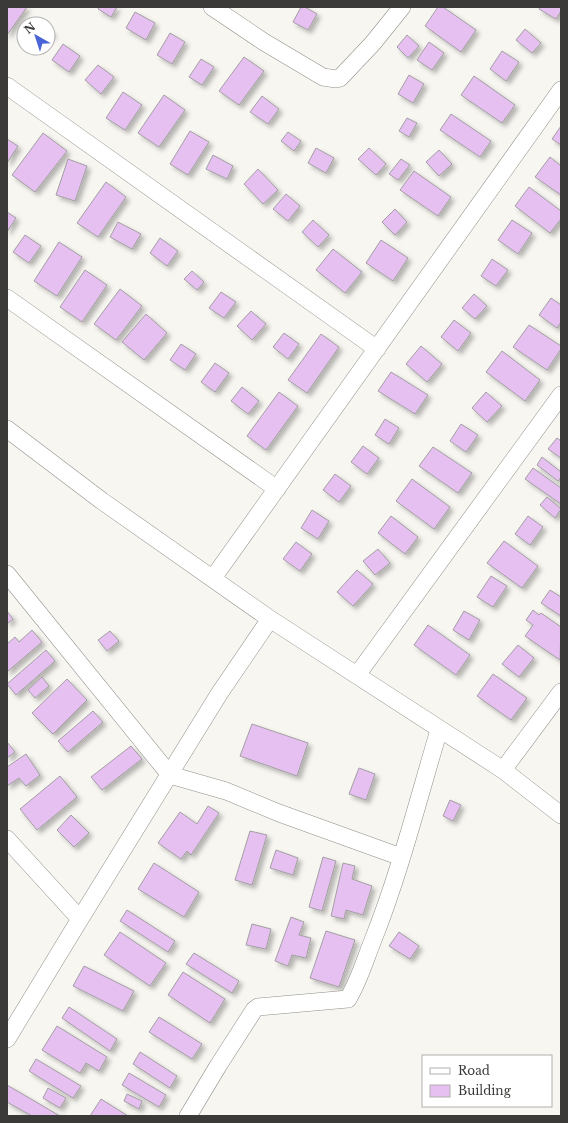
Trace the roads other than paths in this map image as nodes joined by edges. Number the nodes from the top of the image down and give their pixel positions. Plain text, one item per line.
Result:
1 (212, 7) edge
2 (402, 7) edge
3 (7, 86) edge
4 (561, 90) edge
5 (7, 298) edge
6 (377, 349) junction
7 (561, 395) edge
8 (7, 429) edge
9 (277, 489) junction
10 (7, 574) edge
11 (213, 578) junction
12 (270, 619) junction
13 (357, 675) junction
14 (561, 692) edge
15 (439, 730) junction
16 (503, 770) junction
17 (170, 775) junction
18 (561, 815) edge
19 (7, 839) edge
20 (401, 857) junction
21 (80, 919) junction
22 (7, 1039) edge
23 (188, 1116) edge

1 - 2 street
3 - 6 street
4 - 6 street
5 - 9 street
6 - 9 street
7 - 13 street
8 - 11 street
9 - 11 street
10 - 17 street
11 - 12 street
12 - 13 street
12 - 17 street
13 - 15 street
14 - 16 street
15 - 16 street
15 - 20 street
16 - 18 street
17 - 20 street
17 - 21 street
19 - 21 street
20 - 23 street
21 - 22 street

